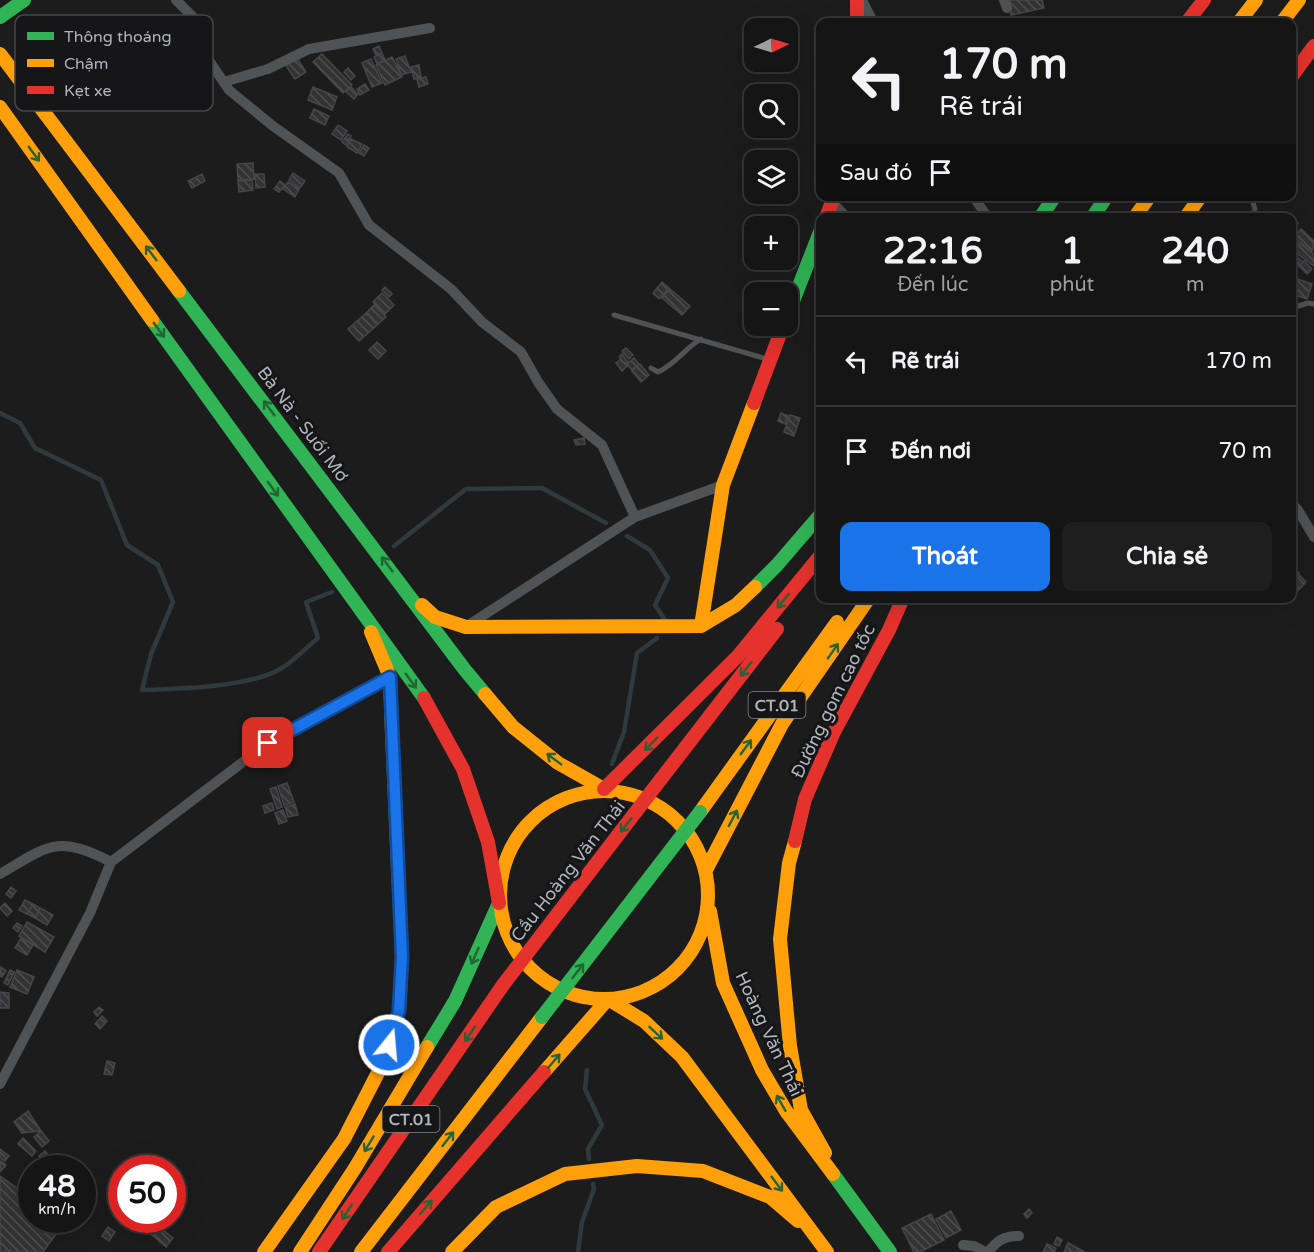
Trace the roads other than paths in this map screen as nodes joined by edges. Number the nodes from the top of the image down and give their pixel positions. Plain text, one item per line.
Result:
1 (24, 0) edge
2 (176, 0) edge
3 (860, 0) edge
4 (1204, 0) edge
5 (1256, 0) edge
6 (1299, 0) edge
7 (191, 15) edge
8 (0, 17) edge
9 (858, 18) edge
10 (871, 18) edge
11 (1190, 18) edge
12 (1242, 18) edge
13 (1284, 18) edge
14 (430, 28) dead end
15 (1314, 46) edge
16 (0, 54) edge
17 (213, 66) edge
18 (1296, 71) edge
19 (15, 74) edge
20 (224, 82) junction
21 (0, 107) edge
22 (43, 111) edge
23 (816, 242) edge
24 (798, 288) edge
25 (1314, 304) edge
26 (1296, 307) edge
27 (614, 315) dead end
28 (779, 336) edge
29 (701, 339) junction
30 (769, 360) junction
31 (651, 368) dead end
32 (723, 485) junction
33 (1296, 508) edge
34 (635, 517) junction
35 (816, 520) edge
36 (1314, 537) edge
37 (816, 561) edge
38 (816, 577) edge
39 (407, 590) junction
40 (850, 603) edge
41 (866, 603) edge
42 (901, 603) edge
43 (365, 618) junction
44 (701, 626) junction
45 (466, 627) junction
46 (390, 677) junction
47 (603, 789) junction
48 (111, 862) junction
49 (706, 870) junction
50 (0, 874) edge
51 (500, 903) junction
52 (708, 905) junction
53 (608, 999) junction
54 (0, 1084) edge
55 (851, 1200) junction
56 (815, 1235) junction
57 (1019, 1236) dead end
58 (963, 1245) dead end
59 (264, 1252) edge
60 (300, 1252) edge
61 (319, 1252) edge
62 (361, 1252) edge
63 (388, 1252) edge
64 (452, 1252) edge
65 (827, 1252) edge
66 (890, 1252) edge
67 (987, 1252) edge

1 - 8 main road
2 - 7 street
3 - 9 main road
3 - 10 street
4 - 11 main road
5 - 12 main road
6 - 13 main road
14 - 20 street
15 - 18 main road
19 -> 16 main road, Bà Nà - Suối Mơ
17 - 20 street
20 - 34 street
21 -> 43 main road
39 -> 22 main road, Bà Nà - Suối Mơ
23 - 24 main road
25 - 26 lane
27 - 29 lane
28 - 30 main road
29 - 30 lane
29 - 31 lane
30 - 32 main road
32 - 34 street
32 - 44 main road
33 - 36 street
34 - 45 street
35 - 44 main road
37 -> 47 main road
38 -> 61 main road, Cầu Hoàng Văn Thái / CT.01, bridge
39 - 45 main road
47 -> 39 main road, Bà Nà - Suối Mơ
62 -> 40 main road, CT.01, bridge
49 -> 41 main road
42 - 55 main road, Đường gom cao tốc
43 - 46 main road
43 -> 51 main road
44 - 45 main road
46 - 48 street
46 - 59 main road
47 - 49 main road
47 - 51 main road
48 - 50 street
48 - 54 street
49 - 52 main road
51 - 53 main road
51 -> 60 main road
52 - 53 main road
55 -> 52 main road, Hoàng Văn Thái
53 -> 56 main road
63 -> 53 main road
55 - 66 main road, Hoàng Văn Thái
56 - 64 main road
56 - 65 main road
57 - 67 street
58 - 67 street

